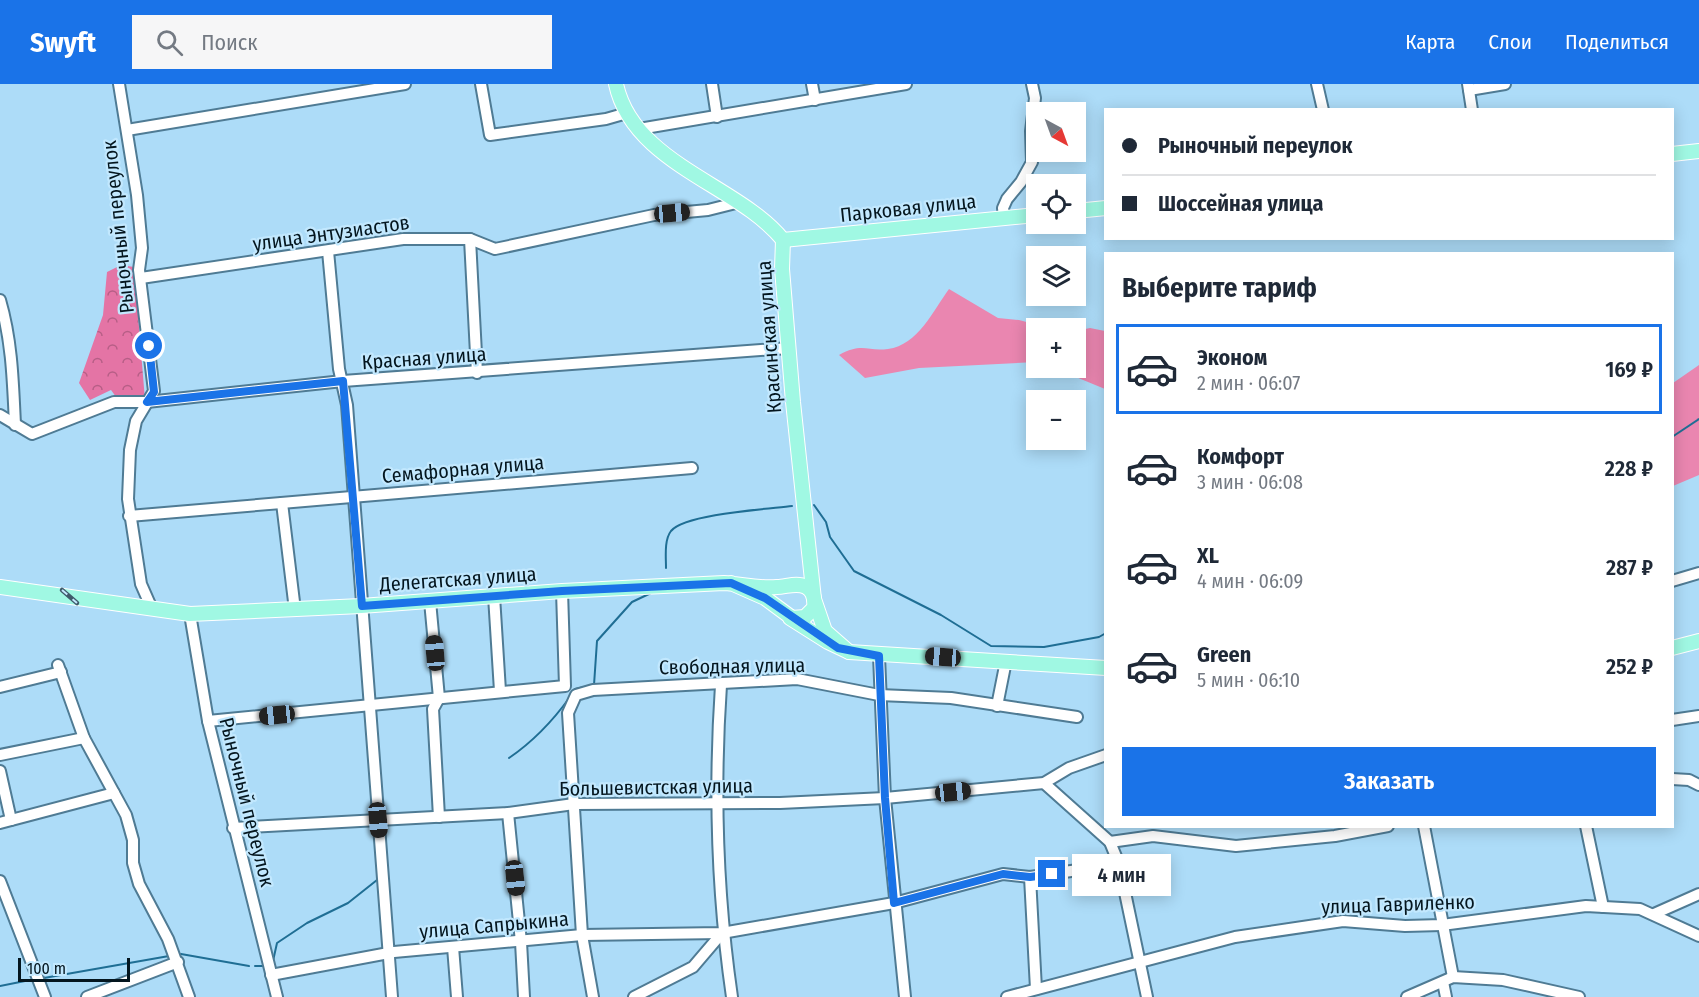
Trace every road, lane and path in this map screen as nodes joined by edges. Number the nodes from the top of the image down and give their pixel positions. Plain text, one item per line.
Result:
1 (119, 84) edge
2 (405, 84) edge
3 (481, 84) edge
4 (616, 84) edge
5 (712, 84) edge
6 (812, 84) edge
7 (906, 84) edge
8 (1032, 84) edge
9 (1317, 84) edge
10 (1505, 84) edge
11 (1468, 87) edge
12 (815, 100) junction
13 (1323, 108) edge
14 (1472, 108) edge
15 (627, 113) junction
16 (717, 117) junction
17 (639, 129) junction
18 (127, 130) junction
19 (1699, 151) edge
20 (1674, 153) edge
21 (736, 203) junction
22 (1104, 208) edge
23 (1086, 210) edge
24 (1026, 216) edge
25 (1004, 218) junction
26 (470, 239) junction
27 (783, 240) junction
28 (327, 251) junction
29 (141, 278) junction
30 (0, 300) edge
31 (789, 348) junction
32 (477, 373) junction
33 (343, 381) junction
34 (147, 402) junction
35 (0, 416) edge
36 (15, 425) junction
37 (692, 468) dead end
38 (353, 496) junction
39 (282, 503) junction
40 (129, 516) junction
41 (810, 556) junction
42 (1699, 573) edge
43 (1674, 580) edge
44 (731, 583) junction
45 (790, 586) junction
46 (0, 587) edge
47 (562, 591) junction
48 (494, 596) junction
49 (814, 599) junction
50 (430, 601) junction
51 (362, 606) junction
52 (152, 609) junction
53 (295, 610) junction
54 (190, 614) junction
55 (786, 615) junction
56 (1699, 641) edge
57 (1674, 647) edge
58 (849, 652) junction
59 (879, 656) junction
60 (1006, 661) junction
61 (1104, 668) edge
62 (721, 685) junction
63 (0, 687) edge
64 (500, 691) junction
65 (879, 695) junction
66 (439, 698) junction
67 (369, 706) junction
68 (997, 706) junction
69 (1699, 716) edge
70 (1077, 717) dead end
71 (1674, 720) edge
72 (208, 722) junction
73 (84, 738) junction
74 (0, 755) edge
75 (1104, 756) edge
76 (0, 771) edge
77 (1674, 779) edge
78 (1044, 783) junction
79 (1699, 784) edge
80 (114, 793) junction
81 (885, 798) junction
82 (719, 802) junction
83 (574, 804) junction
84 (508, 813) junction
85 (439, 817) junction
86 (12, 820) junction
87 (378, 820) junction
88 (0, 823) edge
89 (233, 828) junction
90 (1377, 828) edge
91 (1424, 828) edge
92 (1586, 828) edge
93 (1110, 842) junction
94 (1119, 864) junction
95 (1030, 877) junction
96 (0, 881) edge
97 (1699, 894) edge
98 (894, 903) junction
99 (1603, 907) junction
100 (1654, 914) junction
101 (1442, 925) junction
102 (722, 933) junction
103 (582, 935) junction
104 (1699, 936) edge
105 (521, 942) junction
106 (453, 947) junction
107 (388, 953) junction
108 (178, 962) junction
109 (1141, 964) junction
110 (271, 975) junction
111 (1448, 980) junction
112 (1036, 989) junction
113 (45, 997) edge
114 (87, 997) edge
115 (189, 997) edge
116 (277, 997) edge
117 (392, 997) edge
118 (457, 997) edge
119 (524, 997) edge
120 (593, 997) edge
121 (634, 997) edge
122 (732, 997) edge
123 (905, 997) edge
124 (1007, 997) edge
125 (1147, 997) edge
126 (1407, 997) edge
127 (1446, 997) edge
128 (1579, 997) edge

1 - 18 street, Рыночный переулок
2 - 18 street
3 - 15 street
4 - 15 main road, Красинская улица
5 - 16 street
6 - 12 street
7 - 12 street
8 - 25 street
9 - 13 street
10 - 11 street
11 - 14 street
12 - 16 street
15 - 17 main road, Красинская улица
16 - 17 street
17 - 21 main road, Красинская улица
18 - 29 street, Рыночный переулок
19 - 20 main road
21 - 26 street, улица Энтузиастов
21 - 27 main road, Красинская улица
22 - 23 main road
24 - 25 main road, Парковая улица
25 - 27 main road, Парковая улица
26 - 28 street, улица Энтузиастов
26 - 32 street
27 - 31 main road, Красинская улица
28 - 29 street, улица Энтузиастов
28 - 33 street
29 - 34 street, Рыночный переулок
30 - 36 street
31 - 32 street, Красная улица
31 - 41 main road, Красинская улица
32 - 33 street, Красная улица
33 - 34 street, Красная улица
33 - 38 street
34 - 36 street, Красная улица
34 - 40 street, Рыночный переулок
35 - 36 street, Красная улица
37 - 38 street, Семафорная улица
38 - 39 street, Семафорная улица
38 - 51 street
39 - 40 street, Семафорная улица
39 - 53 street
40 - 52 street, Рыночный переулок
41 - 45 main road
41 - 49 main road, Красинская улица
42 - 43 street
44 - 45 main road, Делегатская улица
44 - 47 main road, Делегатская улица
44 - 55 main road, Делегатская улица
45 - 49 main road
45 - 55 main road
46 - 52 main road, Делегатская улица
47 - 48 main road, Делегатская улица
47 - 64 street
48 - 50 main road, Делегатская улица
48 - 64 street
49 - 55 main road
49 - 58 main road, Красинская улица
50 - 51 main road, Делегатская улица
50 - 66 street
51 - 53 main road, Делегатская улица
51 - 67 street
52 - 54 main road, Делегатская улица
53 - 54 main road, Делегатская улица
54 - 72 street, Рыночный переулок
55 - 58 main road, Делегатская улица
56 - 57 main road
58 - 59 main road
59 - 60 main road
59 - 65 street
60 - 61 main road
60 - 68 street
62 - 65 street, Свободная улица
62 - 82 street
62 - 83 street, Свободная улица
63 - 73 street
64 - 66 street
65 - 68 street, Свободная улица
65 - 81 street
66 - 67 street
66 - 85 street
67 - 72 street
67 - 87 street
68 - 70 street, Свободная улица
69 - 71 street
72 - 89 street, Рыночный переулок
73 - 74 street
73 - 80 street
75 - 78 street
76 - 86 street
77 - 79 street
78 - 81 street, Большевистская улица
78 - 93 street
80 - 86 street
80 - 108 street
81 - 82 street, Большевистская улица
81 - 98 street
82 - 83 street, Большевистская улица
82 - 102 street
83 - 84 street, Большевистская улица
83 - 103 street
84 - 85 street, Большевистская улица
84 - 105 street
85 - 87 street, Большевистская улица
86 - 88 street
87 - 89 street, Большевистская улица
87 - 107 street
89 - 110 street, Рыночный переулок
90 - 93 street
91 - 101 street
92 - 99 street
93 - 94 street
94 - 95 street, улица Сапрыкина
94 - 109 street
95 - 98 street, улица Сапрыкина
95 - 112 street
96 - 113 street
97 - 100 street
98 - 102 street, улица Сапрыкина
98 - 123 street
99 - 100 street, улица Гавриленко
99 - 101 street, улица Гавриленко
100 - 104 street, улица Гавриленко
101 - 109 street, улица Гавриленко
101 - 111 street
102 - 103 street, улица Сапрыкина
102 - 121 street
102 - 122 street
103 - 105 street, улица Сапрыкина
103 - 120 street
105 - 106 street, улица Сапрыкина
105 - 119 street
106 - 107 street, улица Сапрыкина
106 - 118 street
107 - 110 street, улица Сапрыкина
107 - 117 street
108 - 114 street
108 - 115 street
109 - 112 street, улица Гавриленко
109 - 125 street
110 - 116 street, Рыночный переулок
111 - 126 street
111 - 127 street
111 - 128 street
112 - 124 street, улица Гавриленко

